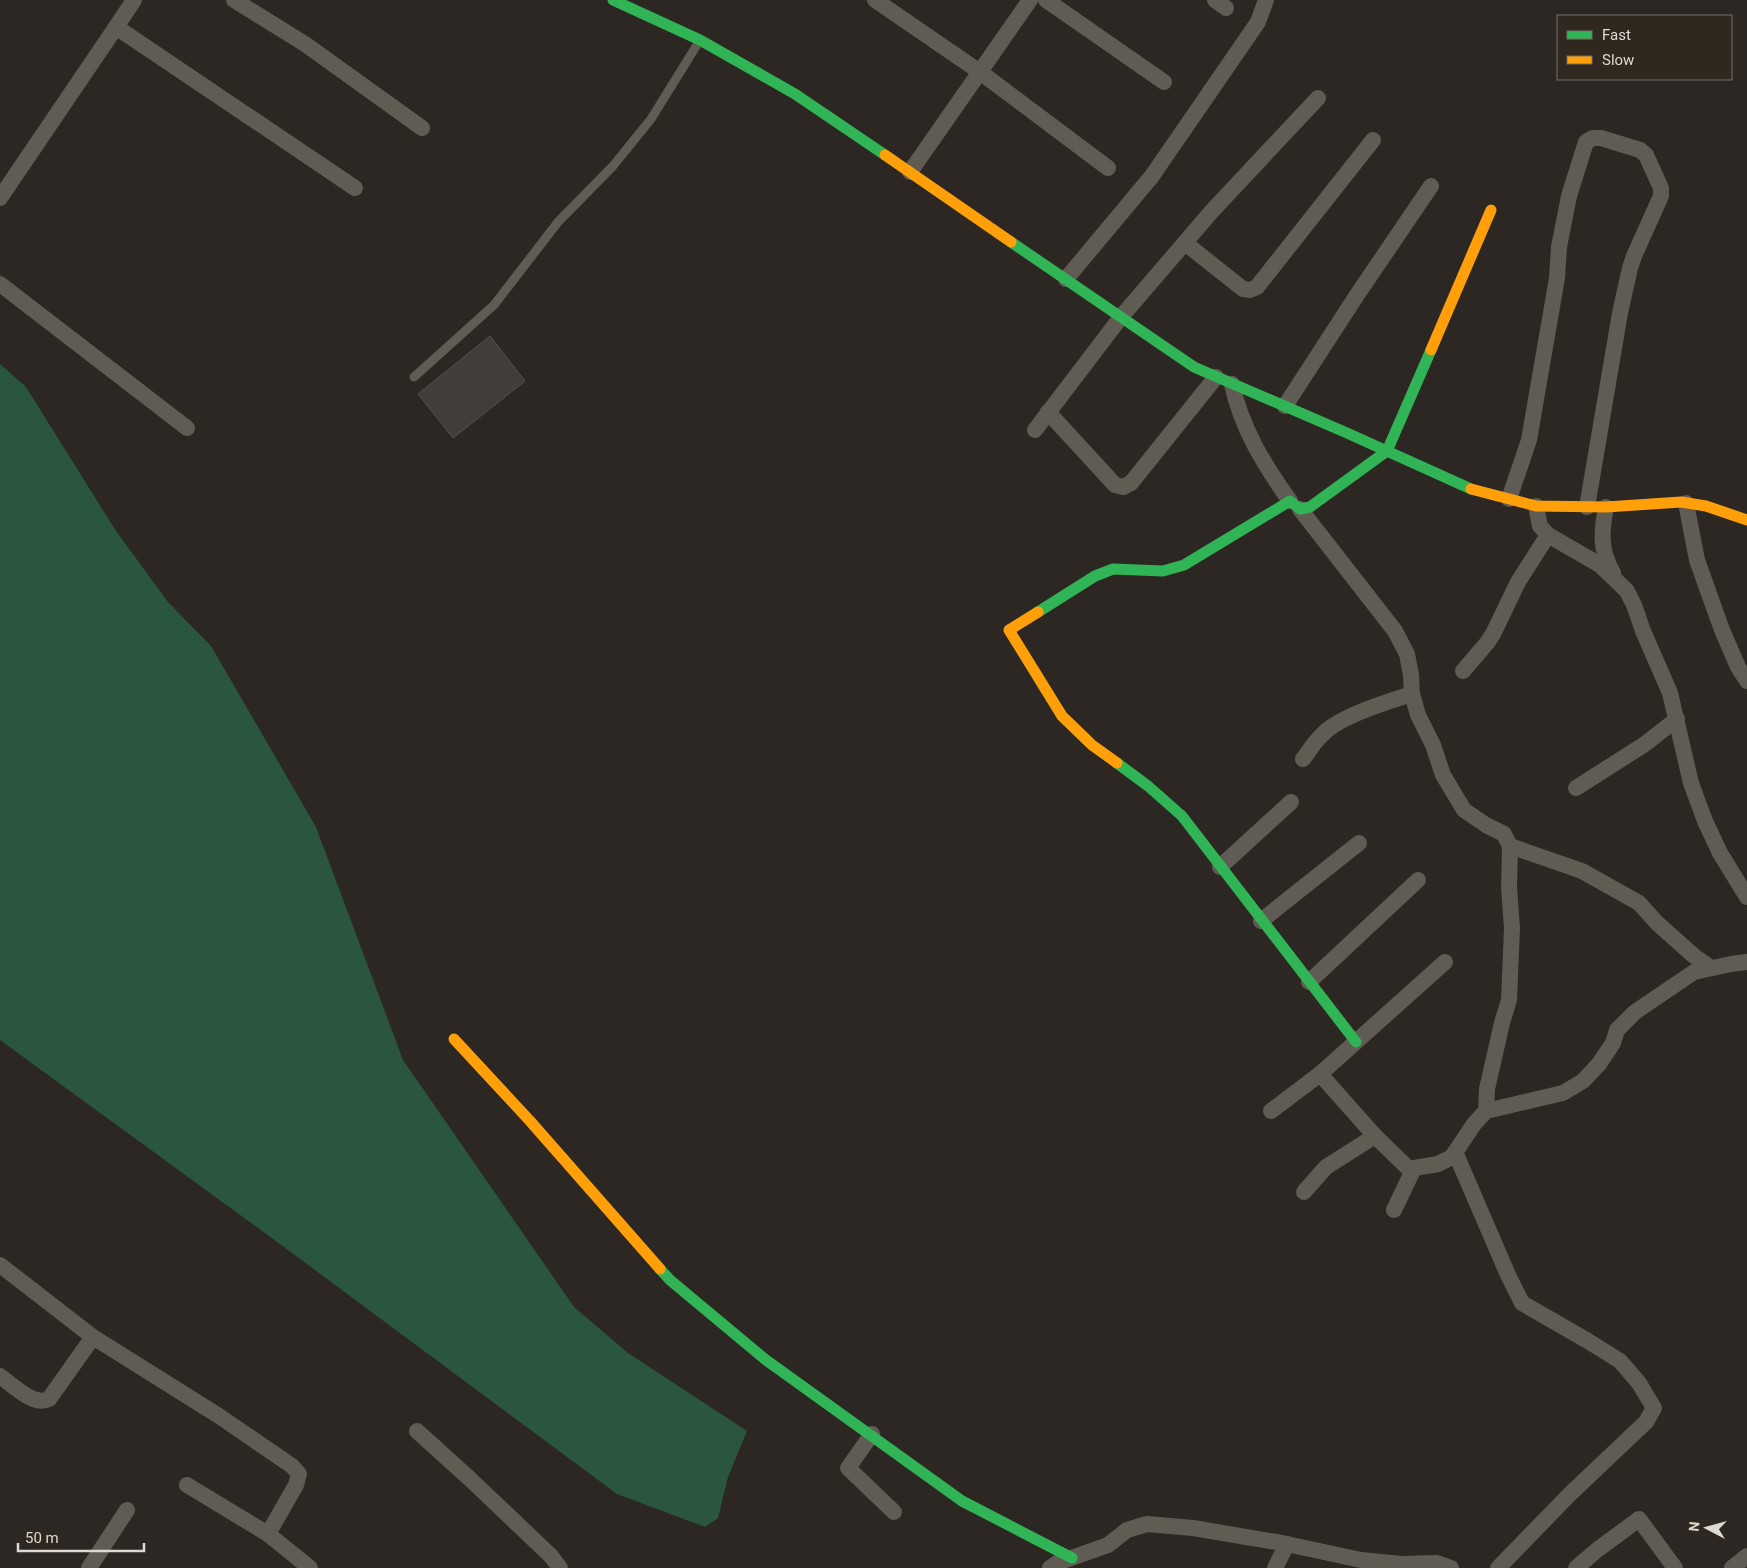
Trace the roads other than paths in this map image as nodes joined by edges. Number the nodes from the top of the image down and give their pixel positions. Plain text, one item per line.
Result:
1 (134, 0) edge
2 (234, 0) edge
3 (613, 0) edge
4 (875, 0) edge
5 (1030, 0) edge
6 (1046, 0) edge
7 (1266, 0) edge
8 (116, 27) junction
9 (700, 40) junction
10 (980, 72) junction
11 (1164, 82) dead end
12 (1318, 98) dead end
13 (422, 128) dead end
14 (1373, 140) dead end
15 (1108, 168) dead end
16 (910, 172) junction
17 (6, 179) edge
18 (1431, 186) dead end
19 (355, 188) dead end
20 (0, 198) edge
21 (1492, 210) dead end
22 (1185, 243) junction
23 (1066, 279) junction
24 (0, 284) edge
25 (1121, 317) junction
26 (414, 377) dead end
27 (1216, 377) junction
28 (1232, 384) junction
29 (1285, 406) junction
30 (1048, 412) junction
31 (187, 428) dead end
32 (1035, 430) dead end
33 (1387, 451) junction
34 (1509, 499) junction
35 (1686, 503) junction
36 (1295, 505) junction
37 (1536, 506) junction
38 (1587, 507) junction
39 (1606, 507) junction
40 (1747, 520) edge
41 (1548, 535) junction
42 (1616, 580) junction
43 (1463, 671) dead end
44 (1747, 682) edge
45 (1412, 694) junction
46 (1677, 719) junction
47 (1303, 758) dead end
48 (1576, 788) dead end
49 (1291, 802) dead end
50 (1359, 843) dead end
51 (1510, 846) junction
52 (1220, 866) junction
53 (1418, 880) dead end
54 (1747, 897) edge
55 (1261, 921) junction
56 (1445, 962) dead end
57 (1747, 962) edge
58 (1711, 968) junction
59 (1309, 982) junction
60 (454, 1039) dead end
61 (1356, 1042) junction
62 (1320, 1074) junction
63 (1271, 1111) dead end
64 (1486, 1111) junction
65 (1375, 1136) junction
66 (1455, 1152) junction
67 (1412, 1172) junction
68 (1304, 1192) dead end
69 (1394, 1210) dead end
70 (0, 1265) edge
71 (93, 1337) junction
72 (0, 1376) edge
73 (417, 1431) dead end
74 (872, 1434) junction
75 (187, 1485) dead end
76 (127, 1510) dead end
77 (894, 1512) dead end
78 (268, 1534) junction
79 (1287, 1544) junction
80 (1747, 1556) edge
81 (1072, 1558) junction
82 (1401, 1566) edge
83 (89, 1568) edge
84 (310, 1568) edge
85 (560, 1568) edge
86 (1050, 1568) edge
87 (1275, 1568) edge
88 (1451, 1568) edge
89 (1498, 1568) edge
90 (1576, 1568) edge
91 (1675, 1568) edge
92 (1732, 1568) edge

1 - 8 street
2 - 13 street
3 - 9 street
4 - 10 street
5 - 10 street
6 - 11 street
7 - 23 street
8 - 17 street
8 - 19 street
9 - 16 street
9 - 26 lane
10 - 15 street
10 - 16 street
12 - 22 street
14 - 22 street
16 - 23 street
17 - 20 street
18 - 29 street
21 - 33 street
22 - 25 street
23 - 25 street
24 - 31 street
25 - 27 street
25 - 30 street
27 - 28 street
27 - 30 street
28 - 29 street
28 - 36 street
29 - 33 street
30 - 32 street
33 - 34 street
33 - 36 street
34 - 37 street
34 - 38 street
35 - 39 street
35 - 40 street
35 - 44 street
36 - 45 street
36 - 52 street
37 - 38 street
37 - 41 street
38 - 39 street
39 - 42 street
41 - 42 street
41 - 43 street
42 - 46 street
45 - 47 street
45 - 51 street
46 - 48 street
46 - 54 street
49 - 52 street
50 - 55 street
51 - 58 street
51 - 64 street
52 - 55 street
53 - 59 street
55 - 59 street
56 - 61 street
57 - 58 street
58 - 64 street
59 - 61 street
60 - 74 street
61 - 62 street
62 - 63 street
62 - 65 street
64 - 66 street
65 - 67 street
65 - 68 street
66 - 67 street
66 - 89 street
67 - 69 street
70 - 71 street
71 - 72 street
71 - 78 street
73 - 85 street
74 - 77 street
74 - 81 street
75 - 78 street
76 - 83 street
78 - 84 street
79 - 81 street
79 - 82 street
79 - 87 street
80 - 92 street
81 - 86 street
82 - 88 street
90 - 91 street

